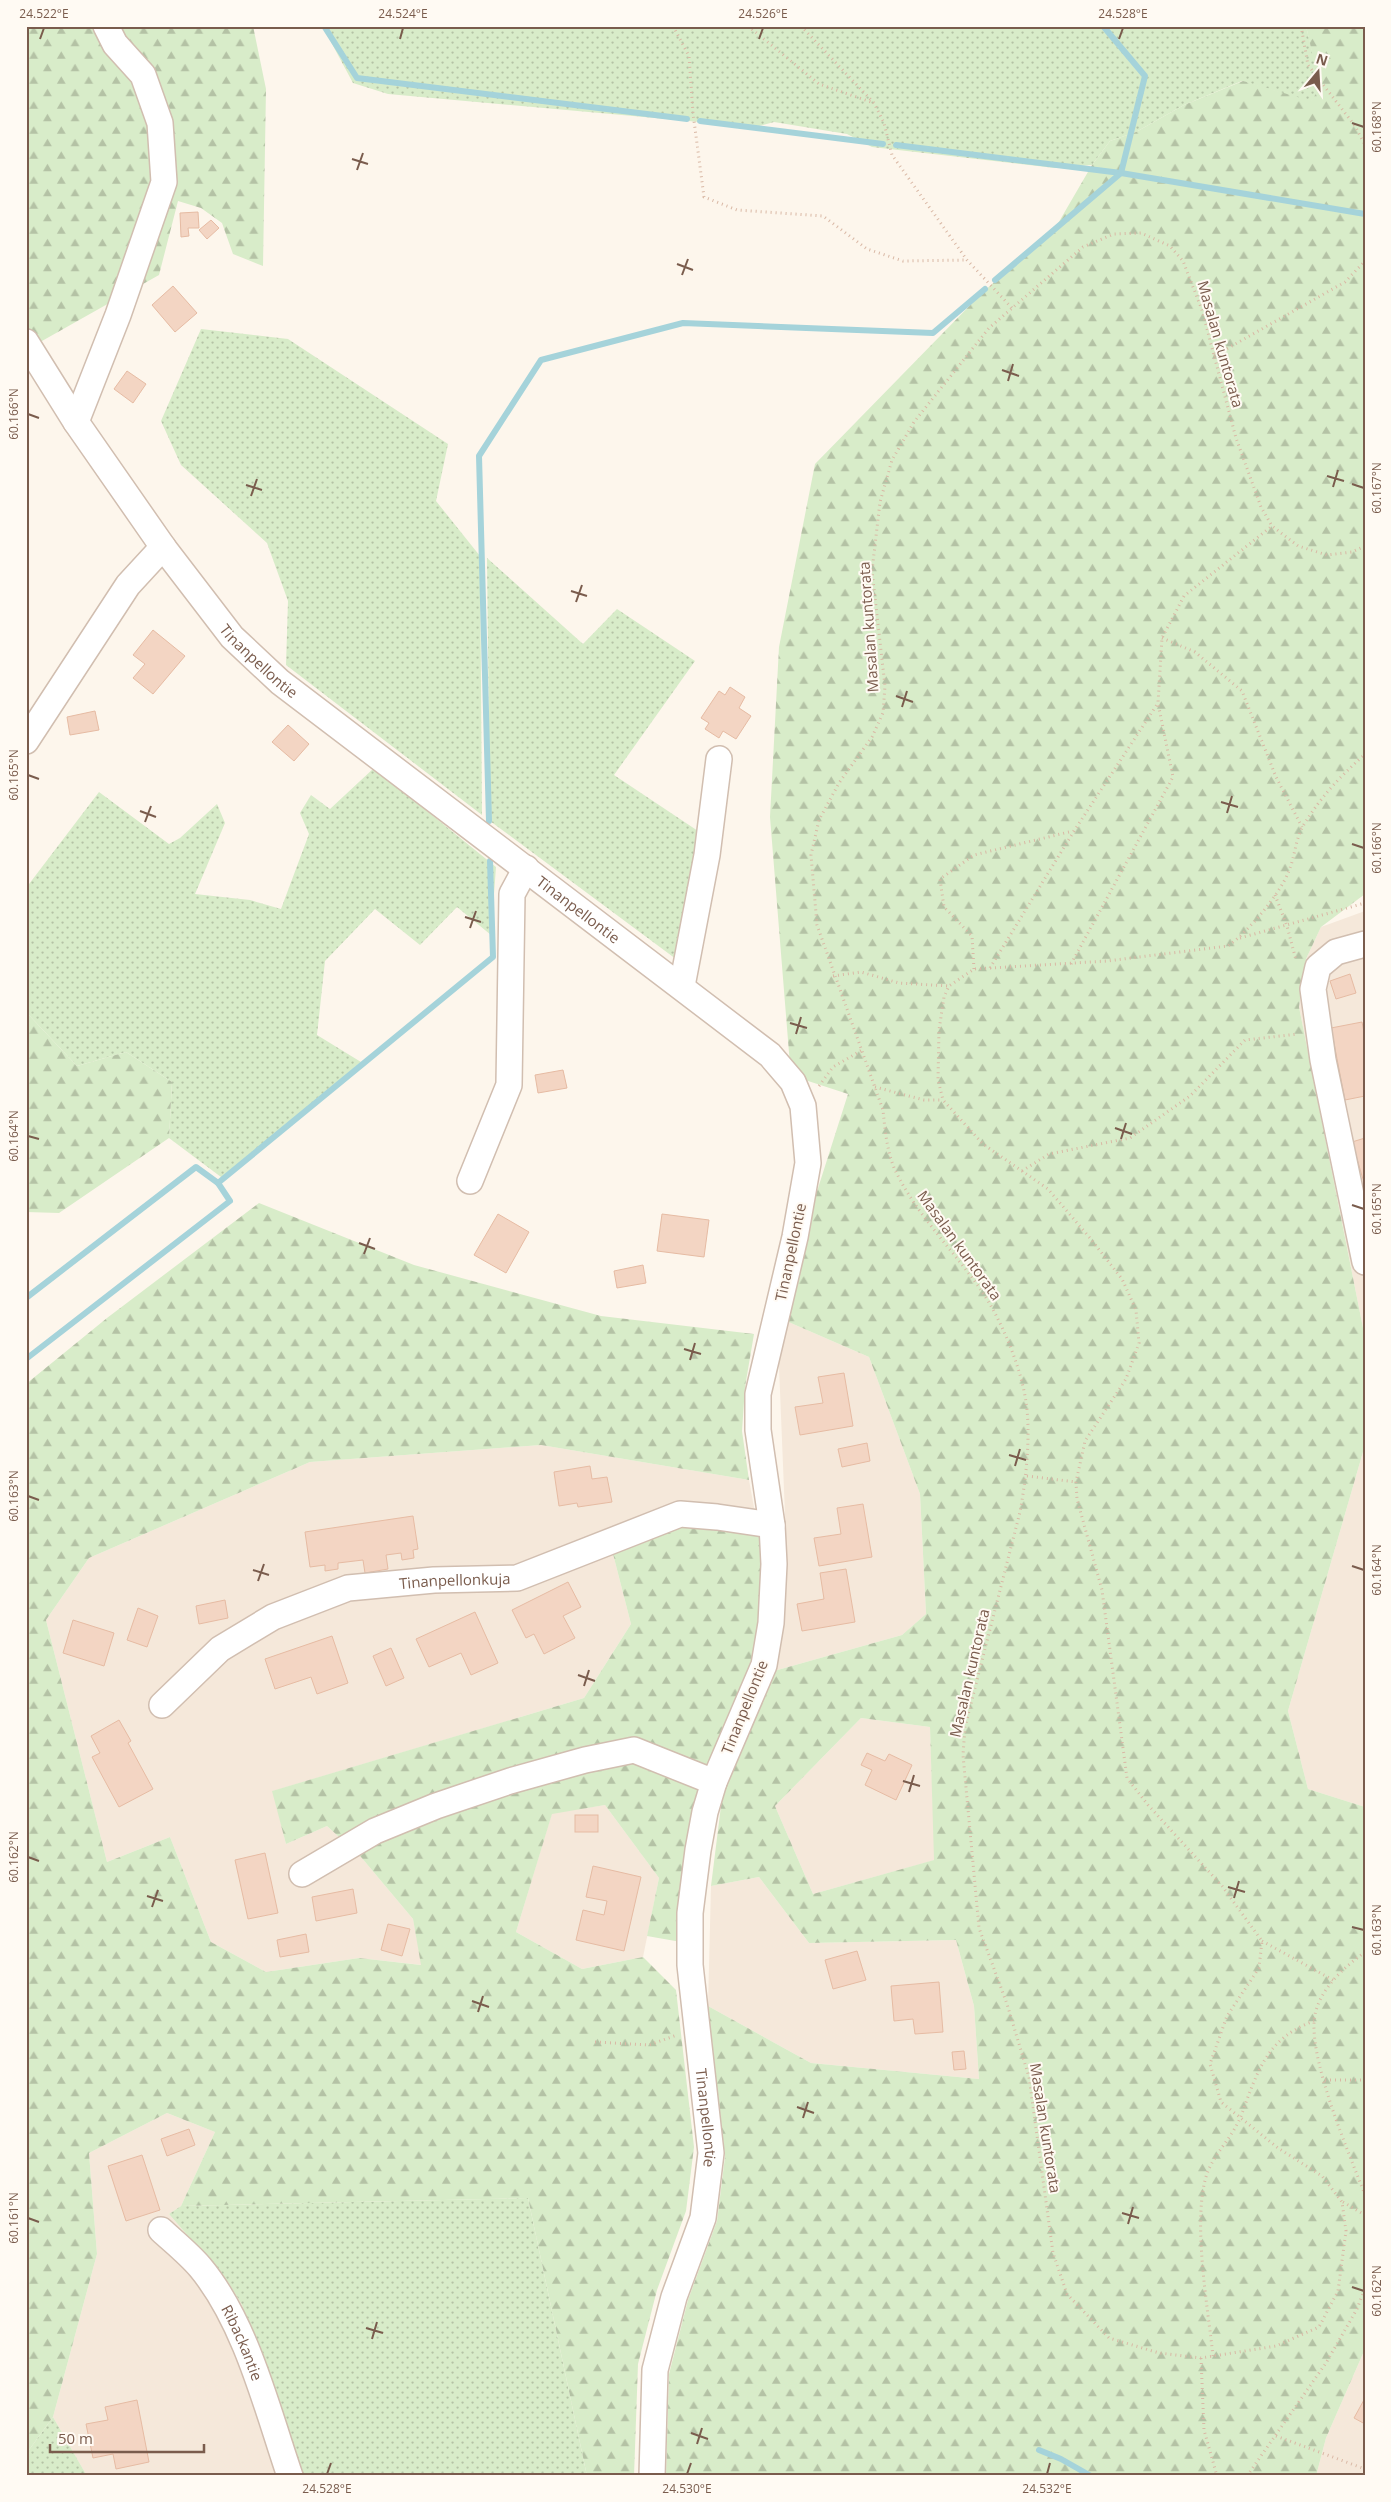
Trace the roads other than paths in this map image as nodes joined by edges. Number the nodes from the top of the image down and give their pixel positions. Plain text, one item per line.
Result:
1 (106, 26) edge
2 (28, 351) edge
3 (76, 422) junction
4 (163, 546) junction
5 (26, 741) edge
6 (719, 759) dead end
7 (526, 868) junction
8 (1365, 944) edge
9 (682, 986) junction
10 (470, 1181) dead end
11 (1365, 1262) edge
12 (772, 1525) junction
13 (162, 1706) dead end
14 (714, 1782) junction
15 (302, 1874) dead end
16 (161, 2230) dead end
17 (290, 2476) edge
18 (652, 2476) edge

1 - 3 street
2 - 3 street, Tinanpellontie
3 - 4 street, Tinanpellontie
4 - 5 street
4 - 7 street, Tinanpellontie
6 - 9 street
7 - 9 street, Tinanpellontie
7 - 10 street
8 - 11 street
9 - 12 street, Tinanpellontie
12 - 13 street, Tinanpellonkuja
12 - 14 street, Tinanpellontie
14 - 15 street
14 - 18 street, Tinanpellontie
16 - 17 street, Ribackantie

